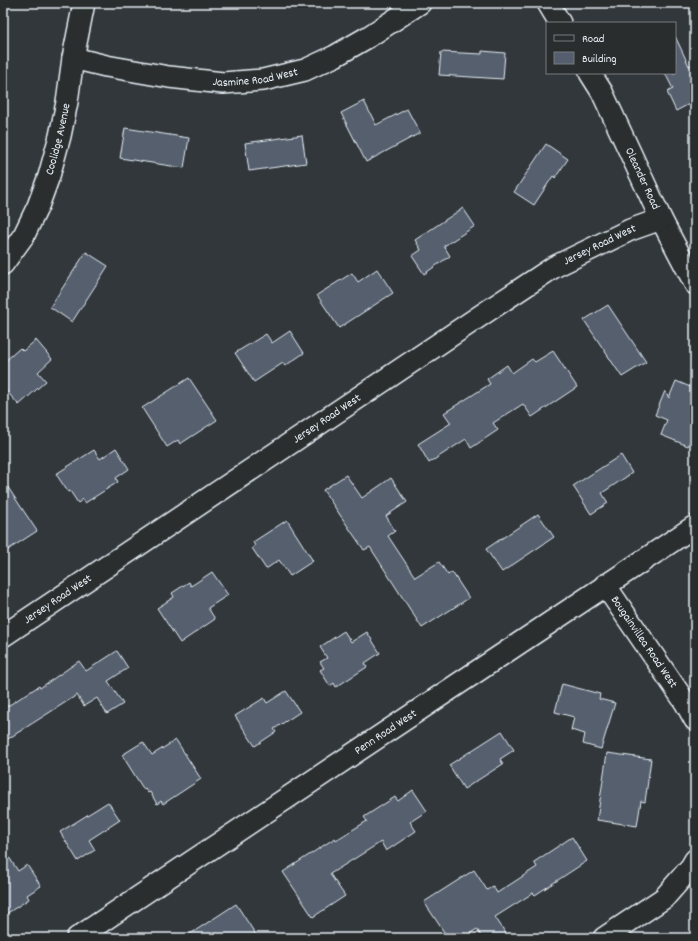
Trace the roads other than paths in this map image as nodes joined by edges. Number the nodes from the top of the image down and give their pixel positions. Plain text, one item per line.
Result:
1 (84, 3) edge
2 (420, 3) edge
3 (548, 3) edge
4 (559, 22) edge
5 (73, 58) junction
6 (591, 74) edge
7 (661, 219) junction
8 (3, 264) edge
9 (695, 284) edge
10 (695, 526) edge
11 (605, 585) junction
12 (3, 636) edge
13 (695, 720) edge
14 (695, 860) edge
15 (77, 938) edge
16 (604, 938) edge

1 - 5 street, Coolidge Avenue
2 - 5 street, Jasmine Road West
3 - 4 street
5 - 8 street, Coolidge Avenue
6 - 7 street, Oleander Road
7 - 9 street, Oleander Road
7 - 12 street, Jersey Road West
10 - 11 street, Penn Road West
11 - 13 street, Bougainvillea Road West
11 - 15 street, Penn Road West
14 - 16 street

